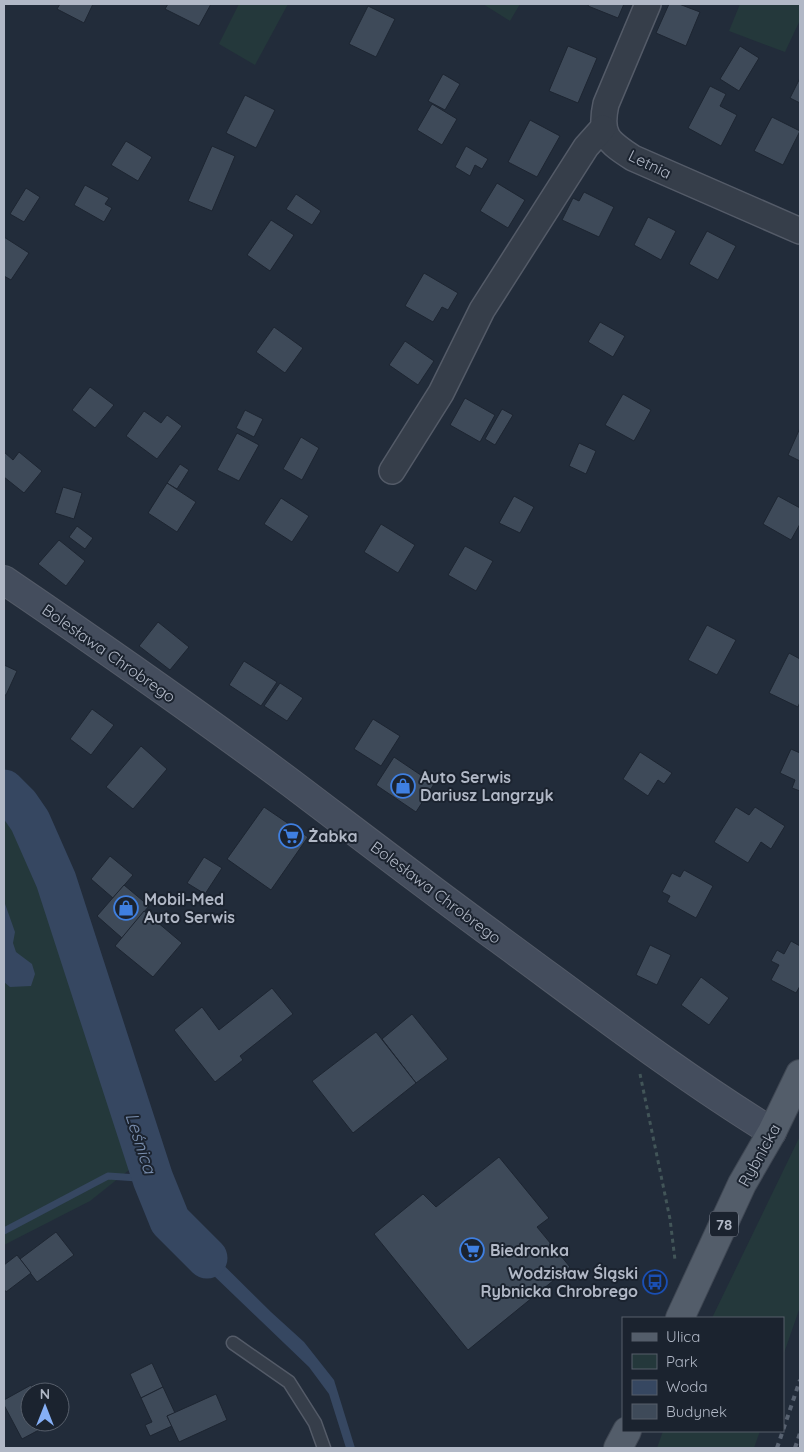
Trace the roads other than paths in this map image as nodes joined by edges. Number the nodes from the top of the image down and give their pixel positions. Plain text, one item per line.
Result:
1 (648, 4) edge
2 (603, 128) junction
3 (800, 231) edge
4 (392, 470) dead end
5 (4, 580) edge
6 (800, 1074) edge
7 (772, 1132) junction
8 (680, 1317) edge
9 (233, 1343) dead end
10 (626, 1432) edge
11 (324, 1448) edge
12 (618, 1448) edge

1 - 2 street
2 - 3 street, Letnia
2 - 4 street
5 - 7 street, Bolesława Chrobrego
6 - 7 main road, Rybnicka / 78
7 - 8 main road, Rybnicka / 78
9 - 11 lane
10 - 12 main road

